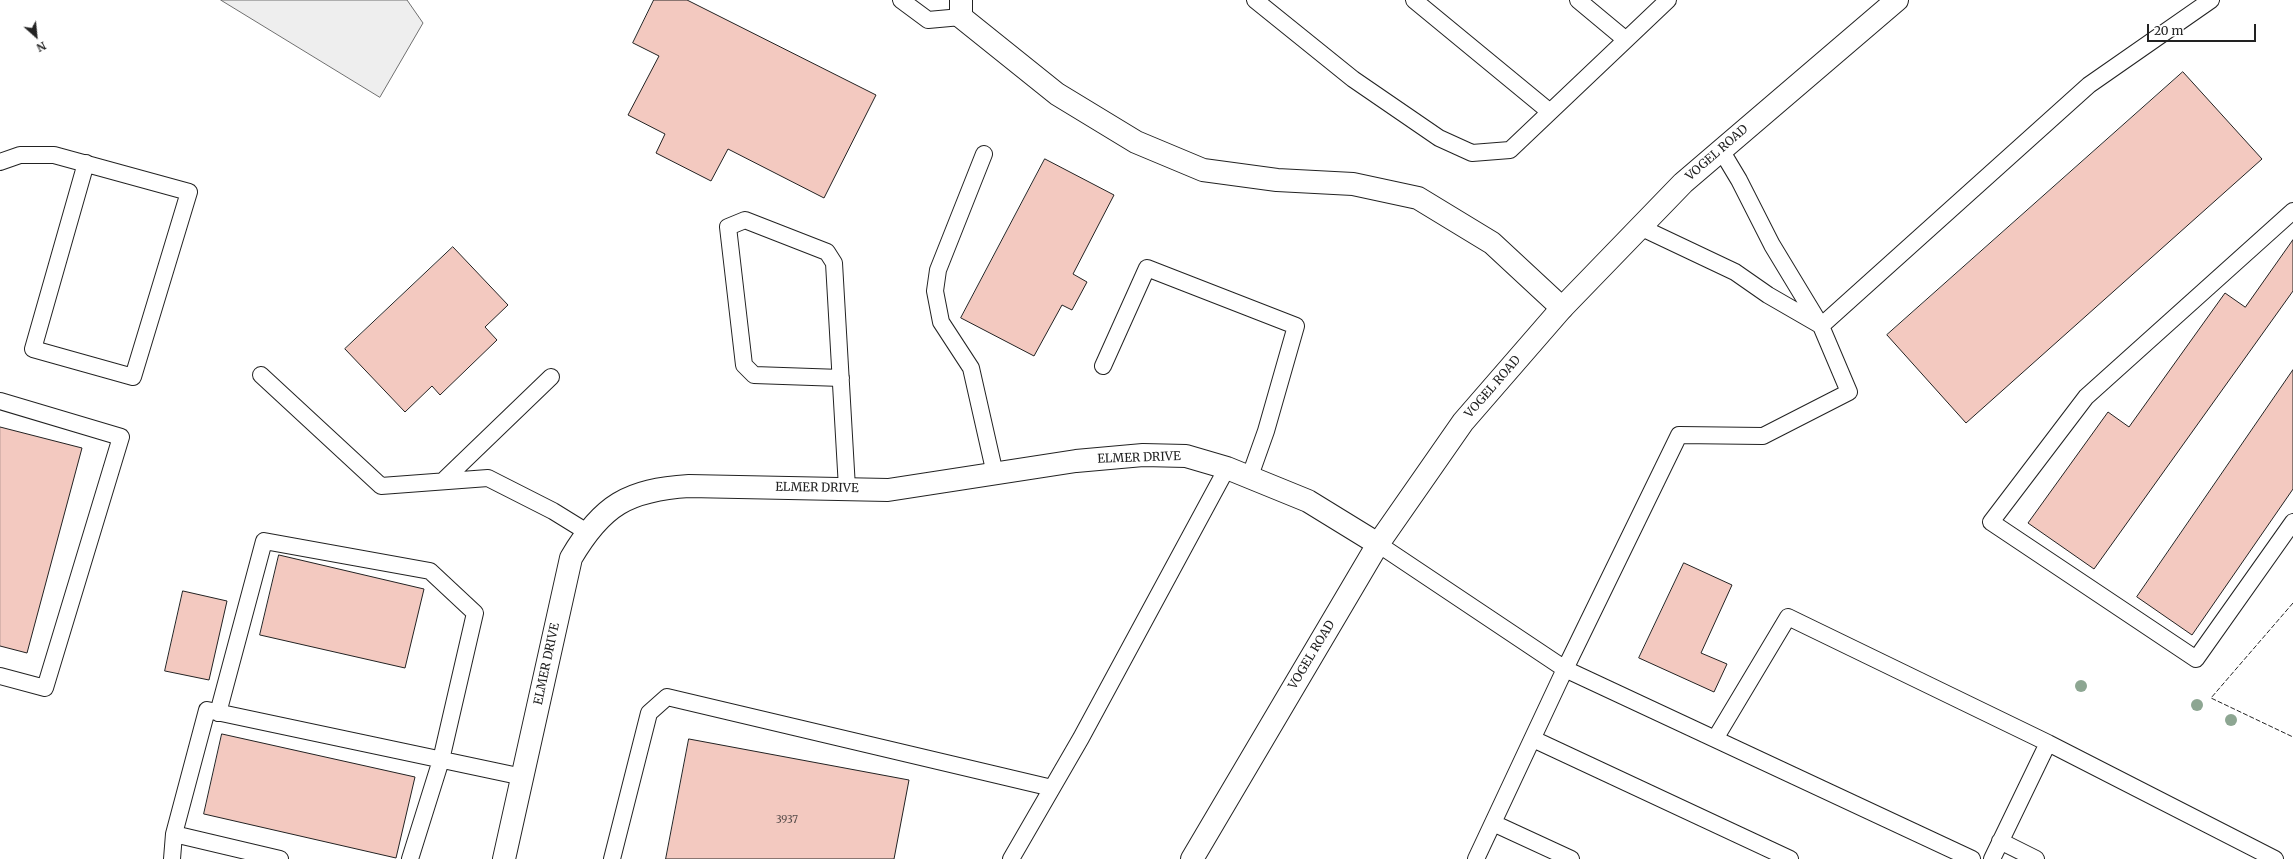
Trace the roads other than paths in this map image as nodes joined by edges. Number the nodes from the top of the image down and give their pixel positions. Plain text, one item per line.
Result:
1 (901, 0) edge
2 (1255, 0) edge
3 (1414, 0) edge
4 (1578, 0) edge
5 (1668, 0) edge
6 (1897, 0) edge
7 (2211, 0) edge
8 (961, 8) edge
9 (1626, 40) junction
10 (1550, 112) junction
11 (1721, 150) junction
12 (984, 154) dead end
13 (0, 162) edge
14 (86, 163) junction
15 (2293, 211) edge
16 (1640, 227) junction
17 (1562, 308) junction
18 (1821, 326) junction
19 (1103, 366) dead end
20 (261, 375) dead end
21 (551, 377) dead end
22 (840, 378) junction
23 (0, 401) edge
24 (1227, 468) junction
25 (995, 474) junction
26 (1250, 476) junction
27 (443, 481) junction
28 (847, 488) junction
29 (2293, 522) edge
30 (586, 532) junction
31 (1378, 544) junction
32 (1565, 670) junction
33 (0, 676) edge
34 (218, 713) junction
35 (1533, 739) junction
36 (1715, 739) junction
37 (2048, 743) junction
38 (441, 760) junction
39 (523, 777) junction
40 (1052, 788) junction
41 (1493, 824) junction
42 (174, 834) junction
43 (2000, 841) junction
44 (172, 859) edge
45 (280, 859) edge
46 (410, 859) edge
47 (504, 859) edge
48 (612, 859) edge
49 (1011, 859) edge
50 (1192, 859) edge
51 (1476, 859) edge
52 (1571, 859) edge
53 (1790, 859) edge
54 (1972, 859) edge
55 (1992, 859) edge
56 (2036, 859) edge
57 (2275, 859) edge

1 - 8 lane
2 - 10 lane
3 - 10 lane
4 - 9 lane
5 - 9 lane
6 - 11 street, VOGEL ROAD
7 - 18 lane
8 - 17 street
9 - 10 lane
11 - 16 street, VOGEL ROAD
11 - 18 lane
12 - 25 lane
13 - 14 lane
14 - 14 lane
15 - 29 lane
16 - 17 street, VOGEL ROAD
16 - 18 lane
17 - 31 street, VOGEL ROAD
18 - 32 lane
19 - 26 lane
20 - 27 lane
21 - 27 lane
22 - 22 lane
22 - 28 lane
23 - 33 lane
24 - 25 street, ELMER DRIVE
24 - 26 street, ELMER DRIVE
24 - 40 lane
25 - 28 street, ELMER DRIVE
26 - 31 street, ELMER DRIVE
27 - 30 lane
28 - 30 street, ELMER DRIVE
30 - 39 street, ELMER DRIVE
31 - 32 lane
31 - 50 street, VOGEL ROAD
32 - 35 lane
32 - 36 lane
34 - 38 lane
34 - 38 lane
34 - 42 lane
35 - 41 lane
35 - 53 lane
36 - 37 lane
36 - 54 lane
37 - 43 lane
37 - 57 lane
38 - 39 lane
38 - 46 lane
39 - 47 street, ELMER DRIVE
40 - 48 lane
40 - 49 lane
41 - 51 lane
41 - 52 lane
42 - 44 lane
42 - 45 lane
43 - 55 lane
43 - 56 lane

